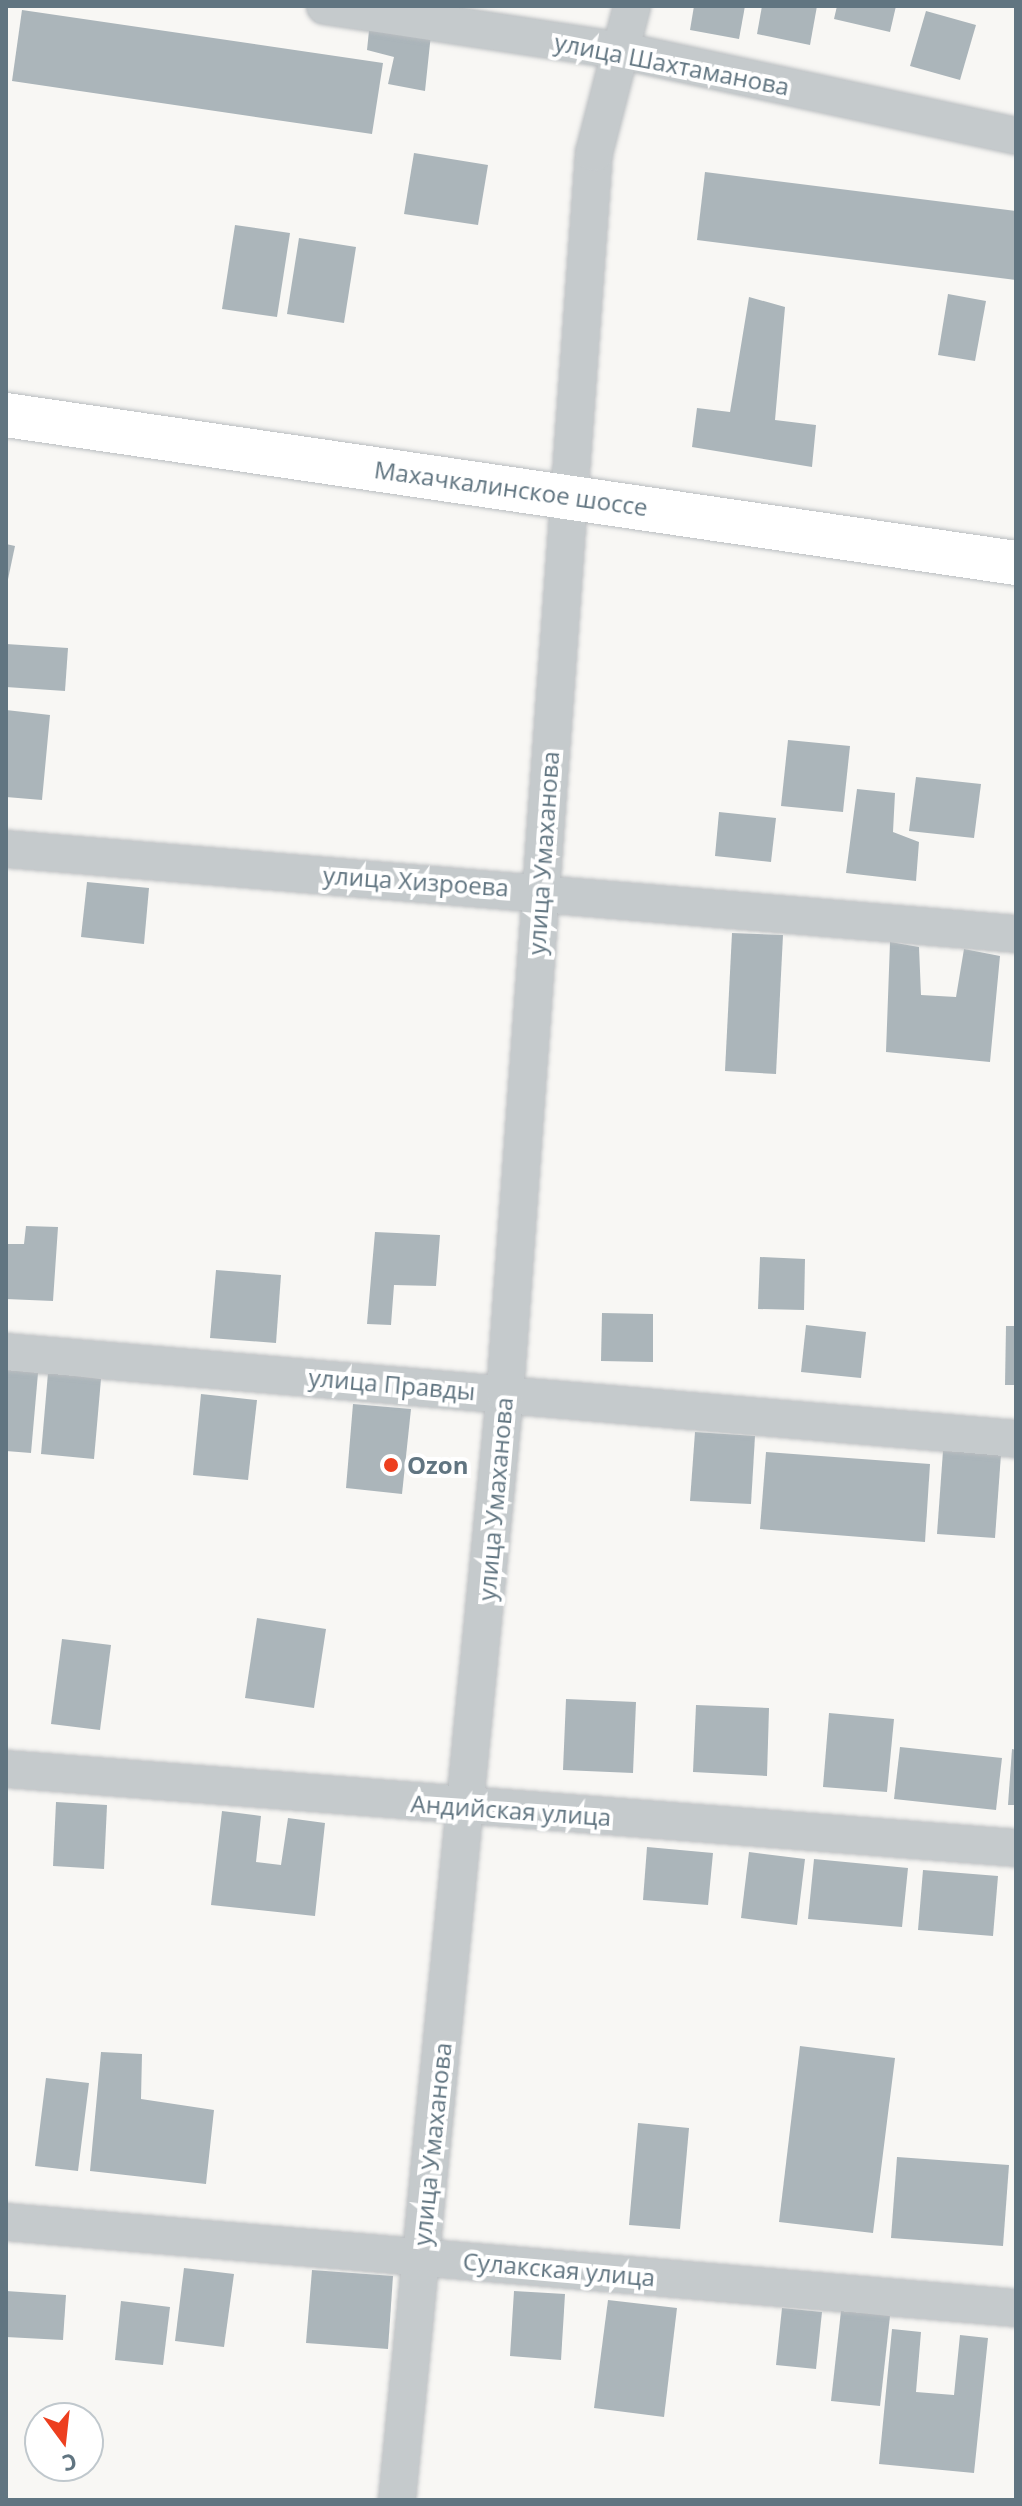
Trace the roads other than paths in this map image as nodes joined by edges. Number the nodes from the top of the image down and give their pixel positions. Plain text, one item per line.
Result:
1 (325, 6) edge
2 (632, 6) edge
3 (623, 51) junction
4 (1016, 136) edge
5 (6, 415) edge
6 (570, 496) junction
7 (1016, 563) edge
8 (6, 849) edge
9 (539, 891) junction
10 (1016, 934) edge
11 (6, 1352) edge
12 (505, 1394) junction
13 (1016, 1439) edge
14 (6, 1769) edge
15 (467, 1807) junction
16 (1016, 1848) edge
17 (6, 2222) edge
18 (421, 2258) junction
19 (1016, 2308) edge
20 (397, 2500) edge

1 - 3 street, улица Шахтаманова
2 - 3 street, улица Умаханова
3 - 4 street, улица Шахтаманова
3 - 6 street, улица Умаханова
5 - 6 highway, Махачкалинское шоссе
6 - 7 highway, Махачкалинское шоссе
6 - 9 street, улица Умаханова
8 - 9 street, улица Хизроева
9 - 10 street, улица Хизроева
9 - 12 street, улица Умаханова
11 - 12 street, улица Правды
12 - 13 street, улица Правды
12 - 15 street, улица Умаханова
14 - 15 street, Андийская улица
15 - 16 street, Андийская улица
15 - 18 street, улица Умаханова
17 - 18 street, Сулакская улица
18 - 19 street, Сулакская улица
18 - 20 street, улица Умаханова

